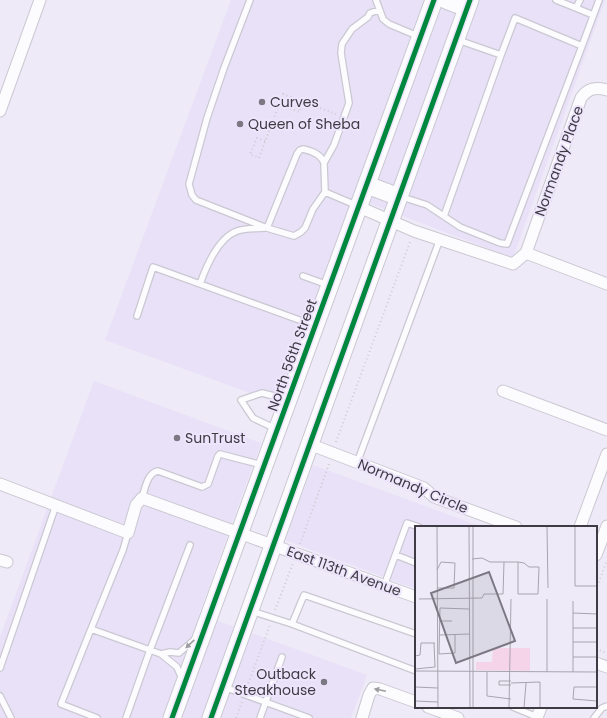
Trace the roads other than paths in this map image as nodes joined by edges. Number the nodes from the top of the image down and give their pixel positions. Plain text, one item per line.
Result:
1 (40, 0) edge
2 (250, 0) edge
3 (376, 0) edge
4 (434, 0) edge
5 (446, 0) edge
6 (556, 0) edge
7 (580, 0) edge
8 (599, 0) edge
9 (469, 4) edge
10 (576, 8) junction
11 (379, 10) junction
12 (593, 15) junction
13 (420, 37) junction
14 (456, 39) junction
15 (582, 46) junction
16 (501, 55) junction
17 (607, 90) edge
18 (0, 111) edge
19 (324, 163) junction
20 (367, 185) junction
21 (325, 192) junction
22 (399, 197) junction
23 (359, 207) junction
24 (444, 216) junction
25 (391, 220) junction
26 (267, 228) junction
27 (440, 239) junction
28 (526, 253) junction
29 (303, 276) dead end
30 (200, 284) junction
31 (607, 284) edge
32 (330, 285) junction
33 (136, 316) dead end
34 (315, 326) junction
35 (503, 391) dead end
36 (288, 400) junction
37 (278, 430) junction
38 (607, 430) edge
39 (309, 444) junction
40 (607, 454) edge
41 (357, 463) junction
42 (264, 466) junction
43 (0, 484) edge
44 (142, 498) junction
45 (56, 506) junction
46 (416, 526) edge
47 (513, 526) edge
48 (580, 526) edge
49 (607, 526) edge
50 (128, 533) junction
51 (239, 534) junction
52 (190, 545) dead end
53 (273, 545) junction
54 (597, 552) edge
55 (396, 555) junction
56 (415, 563) edge
57 (384, 586) junction
58 (415, 597) edge
59 (249, 610) junction
60 (208, 618) junction
61 (292, 624) junction
62 (91, 629) junction
63 (415, 634) edge
64 (150, 650) junction
65 (161, 654) junction
66 (282, 657) dead end
67 (597, 663) edge
68 (607, 667) edge
69 (0, 668) edge
70 (415, 671) edge
71 (222, 686) junction
72 (183, 687) junction
73 (0, 696) edge
74 (266, 702) junction
75 (415, 702) edge
76 (607, 706) edge
77 (431, 708) edge
78 (516, 708) edge
79 (538, 714) edge
80 (11, 718) edge
81 (97, 718) edge
82 (126, 718) edge
83 (172, 718) edge
84 (211, 718) edge
85 (260, 718) edge
86 (309, 718) edge
87 (362, 718) edge
88 (458, 718) edge
89 (594, 718) edge

1 - 18 street
2 - 26 lane
3 - 11 lane
4 - 13 main road, North 56th Street
5 - 9 main road
6 - 10 lane
7 - 10 lane
8 - 12 lane
9 - 14 main road
10 - 12 lane
11 - 13 lane
11 - 19 lane
12 - 15 lane
13 - 20 main road, North 56th Street
14 - 16 lane
14 - 22 main road
15 - 16 lane
15 - 24 lane
16 - 24 lane
17 - 28 street, Normandy Place
19 - 21 lane
19 - 26 lane
20 - 22 main road
20 - 23 main road, North 56th Street
21 - 23 lane
21 - 26 lane
22 - 24 lane
22 - 25 main road
23 - 25 street
23 - 32 main road, North 56th Street
25 - 27 street
25 - 39 main road
26 - 30 lane
27 - 28 street
27 - 41 lane
28 - 31 street
29 - 32 lane
30 - 33 lane
30 - 34 lane
32 - 34 main road, North 56th Street
34 - 36 main road, North 56th Street
35 - 38 street
36 - 37 main road, North 56th Street
36 - 37 lane
37 - 42 main road, North 56th Street
39 - 41 street, Normandy Circle
39 - 53 main road
40 - 48 street
41 - 47 street, Normandy Circle
42 - 44 lane
42 - 51 main road, North 56th Street
43 - 45 street
44 - 50 street
44 - 51 street, East 113th Avenue
45 - 50 street
45 - 69 lane
46 - 55 lane
49 - 54 street
50 - 62 lane
51 - 53 street, East 113th Avenue
51 - 60 main road, North 56th Street
52 - 64 lane
53 - 57 street, East 113th Avenue
53 - 59 main road
55 - 56 lane
55 - 57 lane
57 - 58 street, East 113th Avenue
59 - 61 lane
59 - 71 main road
60 -> 65 lane
60 - 72 main road, North 56th Street
61 - 63 lane
61 - 70 lane
62 - 64 lane
62 - 81 lane
64 - 65 lane
64 - 82 lane
65 - 72 lane
66 - 74 lane
67 - 68 street
71 - 74 lane
71 - 84 main road
72 - 83 main road, North 56th Street
73 - 80 lane
74 - 85 lane
74 - 86 lane
75 -> 87 street
76 - 89 lane
77 - 88 street
78 - 79 lane

